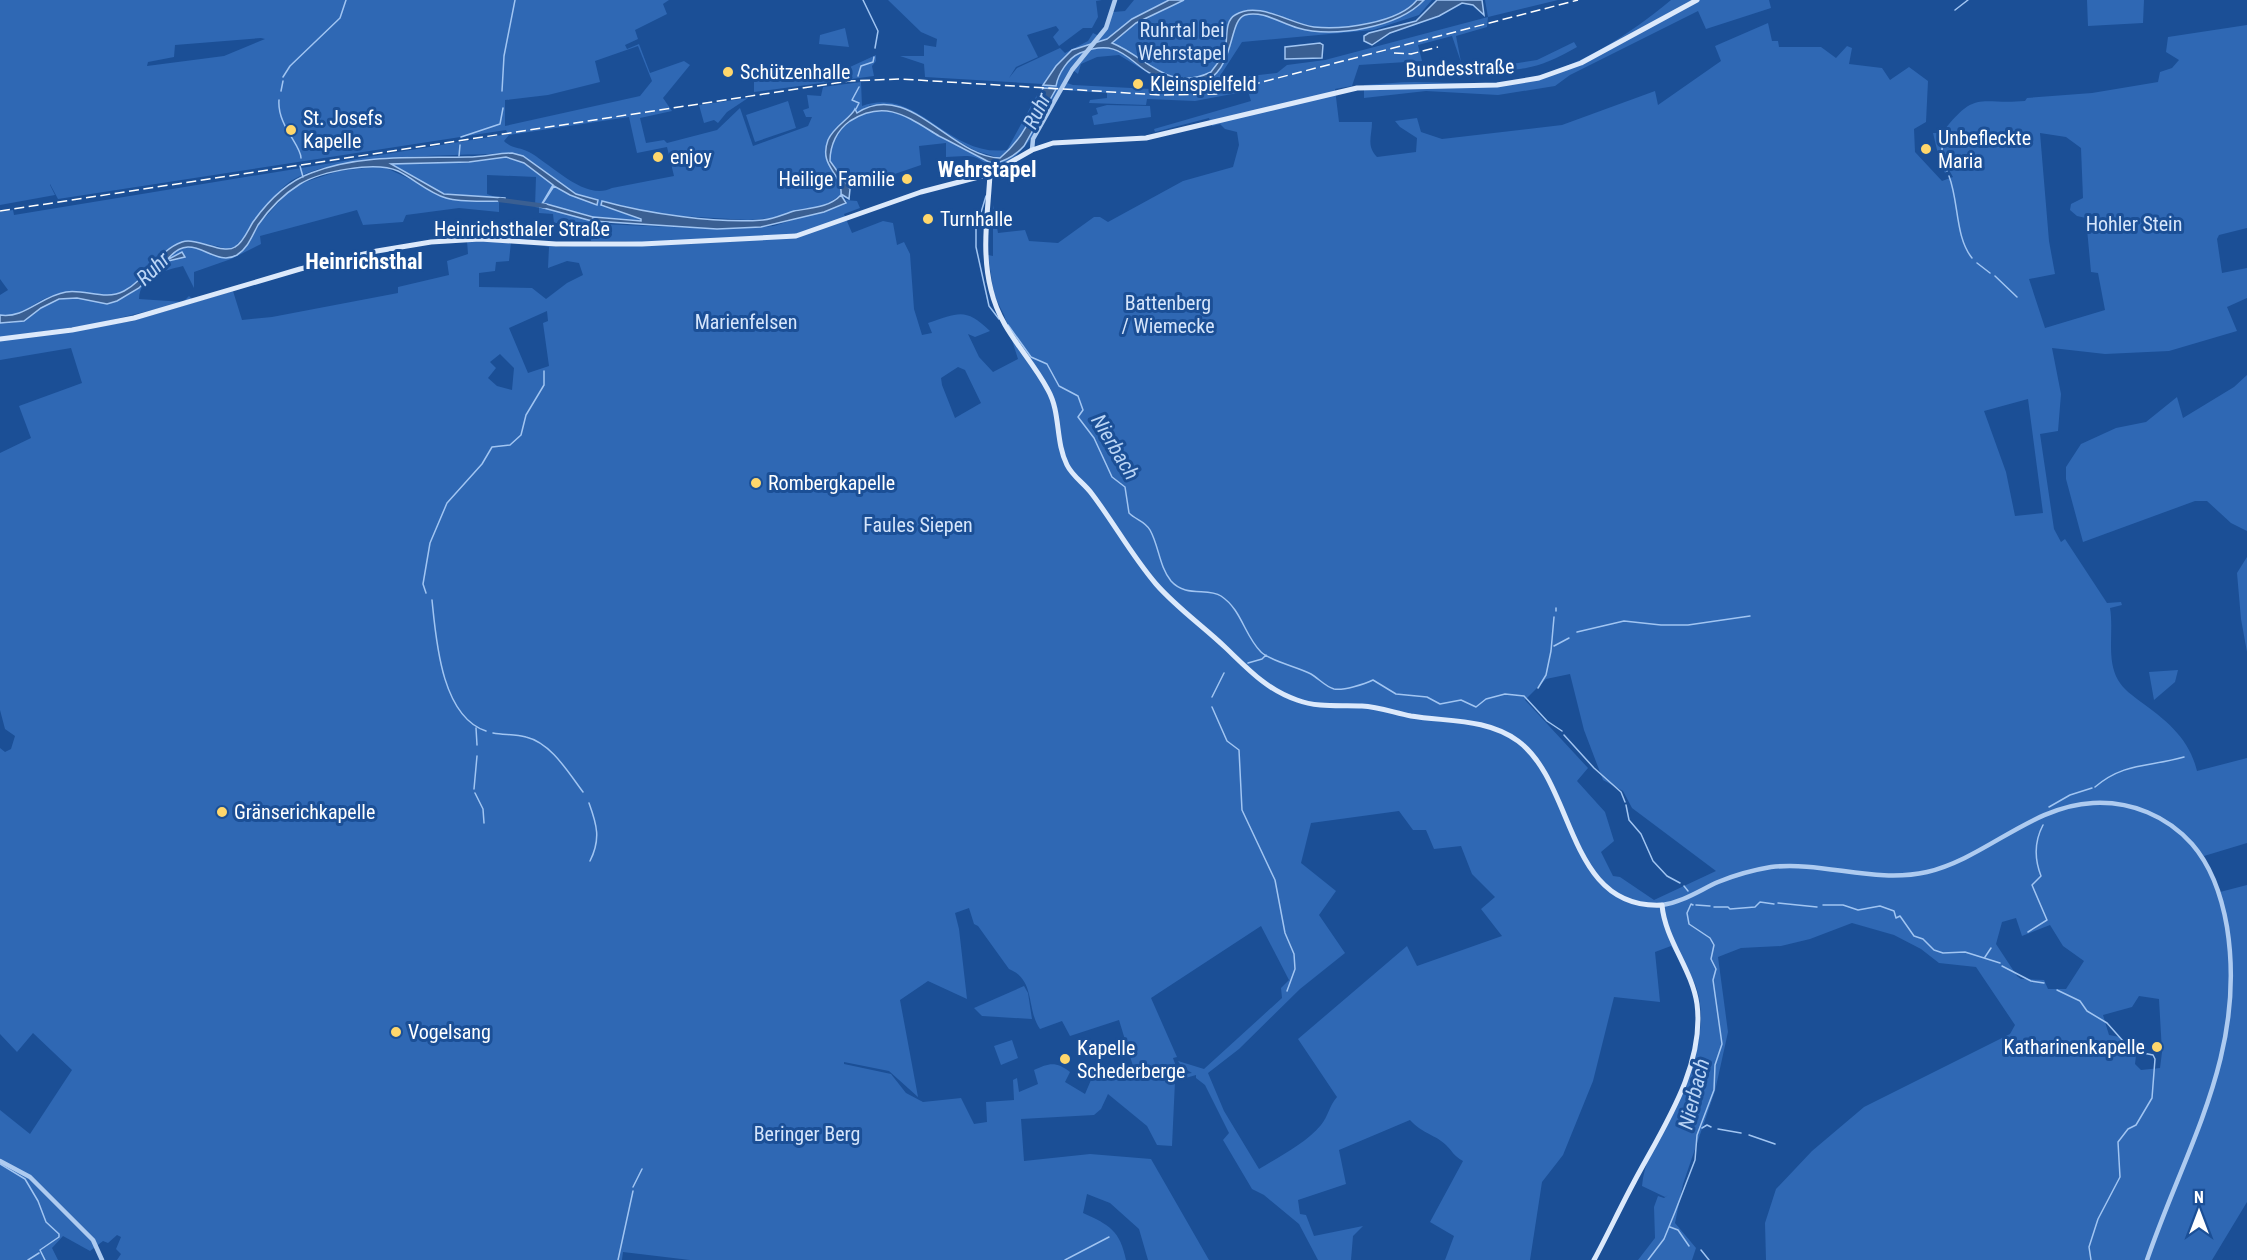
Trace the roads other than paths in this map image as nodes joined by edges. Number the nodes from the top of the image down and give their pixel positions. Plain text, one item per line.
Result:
1 (1115, 0) edge
2 (1697, 0) edge
3 (1032, 150) junction
4 (990, 174) junction
5 (0, 339) edge
6 (1662, 905) junction
7 (0, 1161) edge
8 (102, 1260) edge
9 (1594, 1260) edge
10 (2147, 1260) edge

1 - 3 street
2 - 3 main road, Bundesstraße
3 - 4 main road, Heinrichsthaler Straße
4 - 5 main road, Heinrichsthaler Straße
4 - 6 main road
6 - 9 main road
6 - 10 street
7 - 8 street

